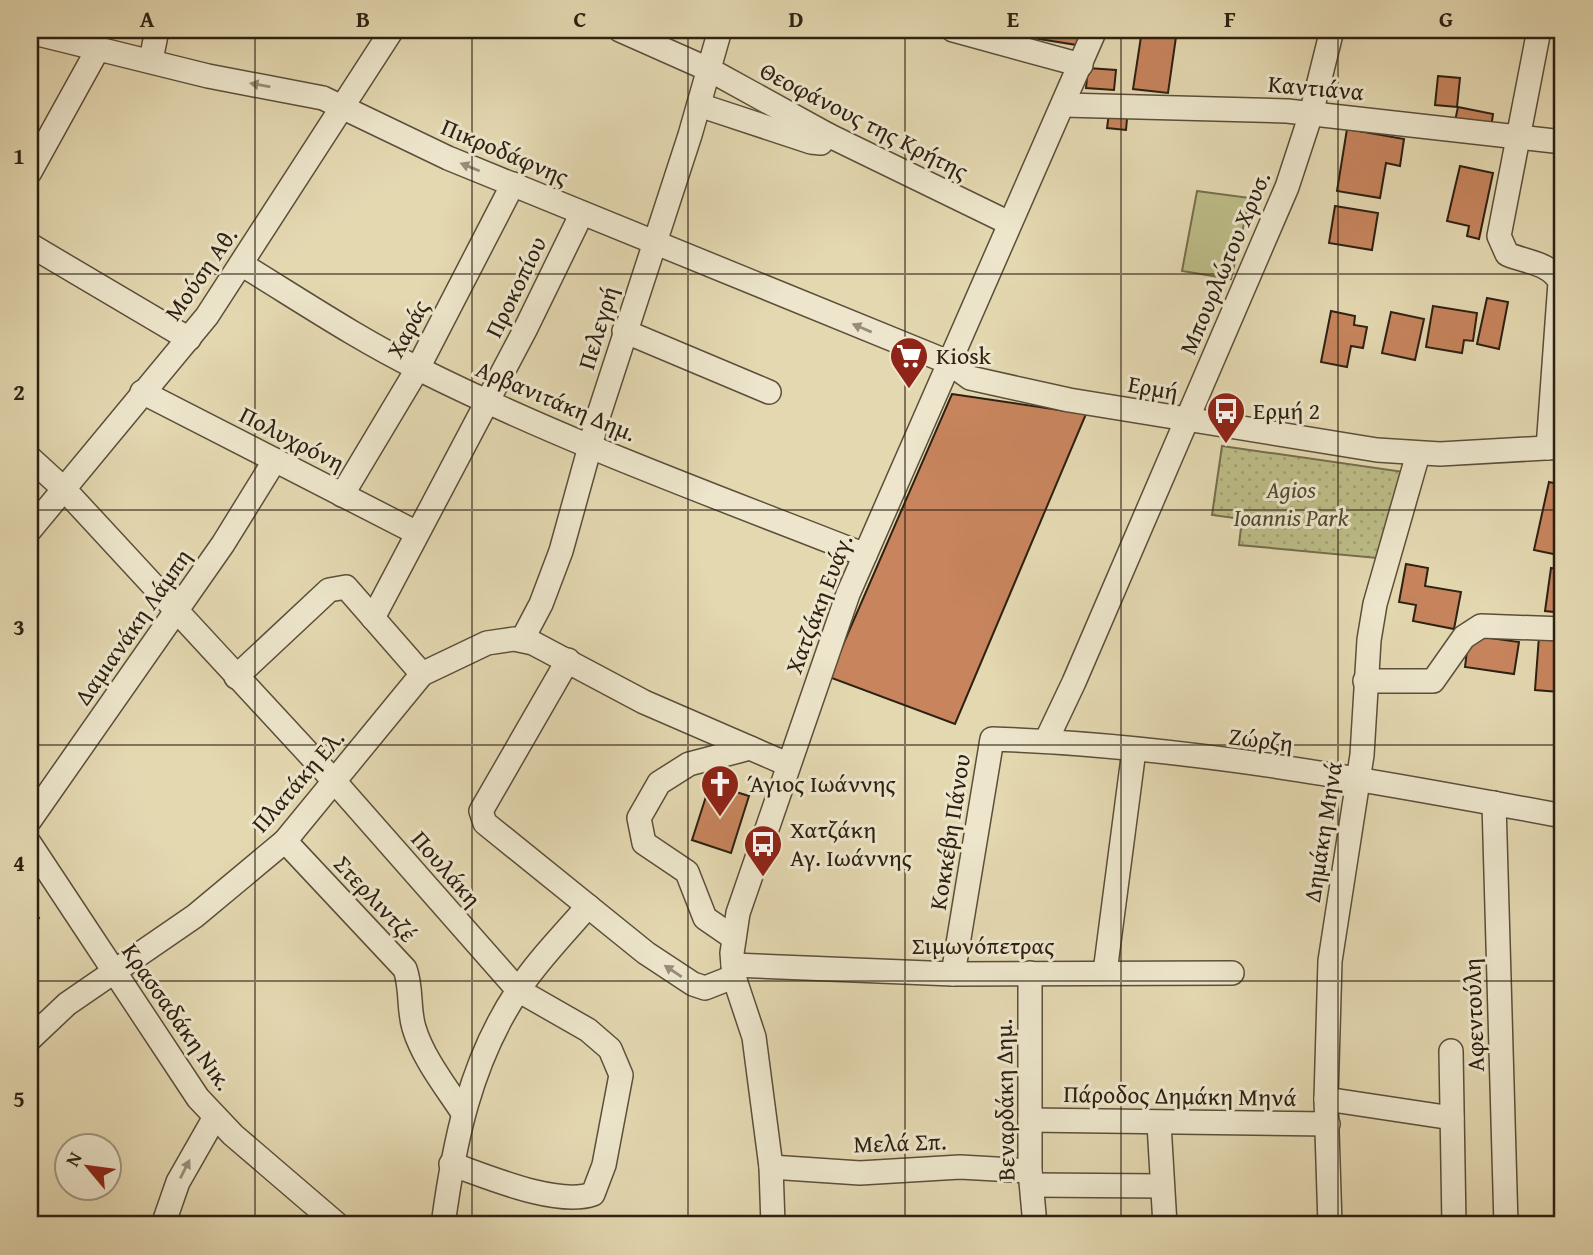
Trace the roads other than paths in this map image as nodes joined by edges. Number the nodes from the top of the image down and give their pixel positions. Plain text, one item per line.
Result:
1 (157, 30) edge
2 (392, 30) edge
3 (620, 30) edge
4 (720, 30) edge
5 (953, 30) edge
6 (1095, 30) edge
7 (1332, 30) edge
8 (1539, 30) edge
9 (30, 32) edge
10 (98, 48) junction
11 (150, 60) junction
12 (1080, 65) junction
13 (710, 70) junction
14 (1064, 104) junction
15 (699, 105) junction
16 (344, 106) junction
17 (1311, 114) junction
18 (828, 135) junction
19 (1517, 138) junction
20 (1563, 142) edge
21 (30, 172) edge
22 (513, 184) junction
23 (582, 213) junction
24 (1010, 223) junction
25 (652, 242) junction
26 (30, 245) edge
27 (241, 264) junction
28 (624, 331) junction
29 (189, 340) junction
30 (948, 362) junction
31 (418, 368) junction
32 (142, 392) junction
33 (769, 392) dead end
34 (488, 401) junction
35 (1186, 421) junction
36 (590, 446) junction
37 (1556, 447) edge
38 (1418, 454) junction
39 (30, 458) edge
40 (275, 460) junction
41 (65, 490) junction
42 (342, 495) junction
43 (30, 530) edge
44 (417, 533) junction
45 (865, 555) junction
46 (176, 612) junction
47 (373, 618) junction
48 (1563, 629) edge
49 (522, 640) junction
50 (568, 660) junction
51 (422, 674) junction
52 (236, 677) junction
53 (1365, 681) junction
54 (992, 739) joint
55 (1046, 741) junction
56 (750, 748) junction
57 (1134, 750) junction
58 (787, 764) junction
59 (1359, 779) junction
60 (335, 782) junction
61 (1494, 803) junction
62 (1563, 816) edge
63 (30, 820) edge
64 (285, 841) junction
65 (30, 844) edge
66 (588, 906) junction
67 (734, 938) junction
68 (1105, 972) junction
69 (734, 973) junction
70 (1030, 973) junction
71 (1233, 973) dead end
72 (114, 974) junction
73 (953, 974) junction
74 (518, 989) junction
75 (30, 1039) edge
76 (1451, 1051) dead end
77 (1326, 1100) junction
78 (463, 1113) junction
79 (215, 1117) junction
80 (1452, 1118) junction
81 (1030, 1120) junction
82 (1159, 1124) junction
83 (1328, 1124) junction
84 (451, 1164) junction
85 (771, 1167) junction
86 (1031, 1178) junction
87 (1162, 1186) junction
88 (163, 1225) edge
89 (338, 1225) edge
90 (443, 1225) edge
91 (773, 1225) edge
92 (1035, 1225) edge
93 (1165, 1225) edge
94 (1330, 1225) edge
95 (1454, 1225) edge
96 (1506, 1225) edge

1 - 11 street
2 - 16 street, Μούση Αθ.
3 - 13 street, Θεοφάνους της Κρήτης
4 - 13 street, Πελεγρή
5 - 12 street
6 - 12 street, Χατζάκη Ευάγ.
7 - 17 street, Μπουρλώτου Χρυσ.
8 - 19 street
9 - 10 street, Πικροδάφνης
10 - 11 street, Πικροδάφνης
10 - 21 street
16 -> 11 street, Πικροδάφνης
12 - 14 street, Χατζάκη Ευάγ.
13 - 15 street, Πελεγρή
13 - 18 street, Θεοφάνους της Κρήτης
14 - 17 street, Καντιάνα
14 - 24 street, Χατζάκη Ευάγ.
15 - 18 street
15 - 25 street, Πελεγρή
22 -> 16 street, Πικροδάφνης
16 - 27 street, Μούση Αθ.
17 - 19 street, Καντιάνα
17 - 35 street, Μπουρλώτου Χρυσ.
18 - 24 street, Θεοφάνους της Κρήτης
19 - 20 street, Καντιάνα
19 - 37 street
22 - 23 street, Πικροδάφνης
22 - 31 street, Χαράς
23 - 25 street, Πικροδάφνης
23 - 34 street, Προκοπίου
24 - 30 street, Χατζάκη Ευάγ.
25 - 28 street, Πελεγρή
30 -> 25 street, Πικροδάφνης
26 - 29 street
27 - 29 street, Μούση Αθ.
27 - 31 street, Αρβανιτάκη Δημ.
28 - 33 street
28 - 36 street, Πελεγρή
29 - 32 street, Μούση Αθ.
30 - 35 street, Ερμή
30 - 45 street, Χατζάκη Ευάγ.
31 - 34 street, Αρβανιτάκη Δημ.
31 - 42 street, Χαράς
32 - 40 street, Πολυχρόνη
32 - 41 street, Μούση Αθ.
34 - 36 street, Αρβανιτάκη Δημ.
34 - 44 street, Προκοπίου
35 - 38 street, Ερμή
35 - 55 street, Μπουρλώτου Χρυσ.
36 - 45 street, Αρβανιτάκη Δημ.
36 - 49 street, Πελεγρή
37 - 38 street, Ερμή
38 - 53 street, Δημάκη Μηνά
39 - 41 street, Πουλάκη
40 - 42 street, Πολυχρόνη
40 - 46 street, Δαμιανάκη Λάμπη
41 - 43 street, Μούση Αθ.
41 - 46 street, Πουλάκη
42 - 44 street, Πολυχρόνη
44 - 47 street, Προκοπίου
45 - 58 street, Χατζάκη Ευάγ.
46 - 52 street, Πουλάκη
46 - 63 street, Δαμιανάκη Λάμπη
47 - 51 street
47 - 52 street
48 - 53 street
49 - 50 street
49 - 51 street, Πλατάκη Ελ.
50 - 56 street
50 - 66 street, Σιμωνόπετρας
51 - 60 street, Πλατάκη Ελ.
52 - 60 street, Πουλάκη
53 - 59 street, Δημάκη Μηνά
54 - 55 street, Ζώρζη
54 - 73 street, Κοκκέβη Πάνου
55 - 57 street, Ζώρζη
56 - 58 street
56 - 67 street
57 - 59 street, Ζώρζη
57 - 68 street
58 - 67 street, Χατζάκη Ευάγ.
59 - 61 street, Ζώρζη
59 - 77 street, Δημάκη Μηνά
60 - 64 street, Πλατάκη Ελ.
60 - 74 street, Πουλάκη
61 - 62 street, Ζώρζη
61 - 96 street, Αφεντούλη
64 - 72 street, Πλατάκη Ελ.
64 - 78 street, Στερλιντζέ
65 - 72 street, Κρασσαδάκη Νικ.
69 -> 66 street, Σιμωνόπετρας
66 - 74 street
67 - 69 street, Χατζάκη Ευάγ.
68 - 70 street, Σιμωνόπετρας
68 - 71 street, Σιμωνόπετρας
69 - 73 street, Σιμωνόπετρας
69 - 85 street, Χατζάκη Ευάγ.
70 - 73 street, Σιμωνόπετρας
70 - 81 street, Βεναρδάκη Δημ.
72 - 75 street, Πλατάκη Ελ.
72 - 79 street, Κρασσαδάκη Νικ.
74 - 78 street
74 - 84 street, Πουλάκη
76 - 80 street
77 - 80 street
77 - 83 street, Δημάκη Μηνά
78 - 84 street
88 -> 79 street
79 - 89 street, Κρασσαδάκη Νικ.
80 - 95 street
81 - 82 street, Πάροδος Δημάκη Μηνά
81 - 86 street, Βεναρδάκη Δημ.
82 - 83 street, Πάροδος Δημάκη Μηνά
82 - 87 street
83 - 94 street, Δημάκη Μηνά
84 - 90 street
85 - 86 street, Μελά Σπ.
85 - 91 street, Χατζάκη Ευάγ.
86 - 87 street, Μελά Σπ.
86 - 92 street, Βεναρδάκη Δημ.
87 - 93 street

